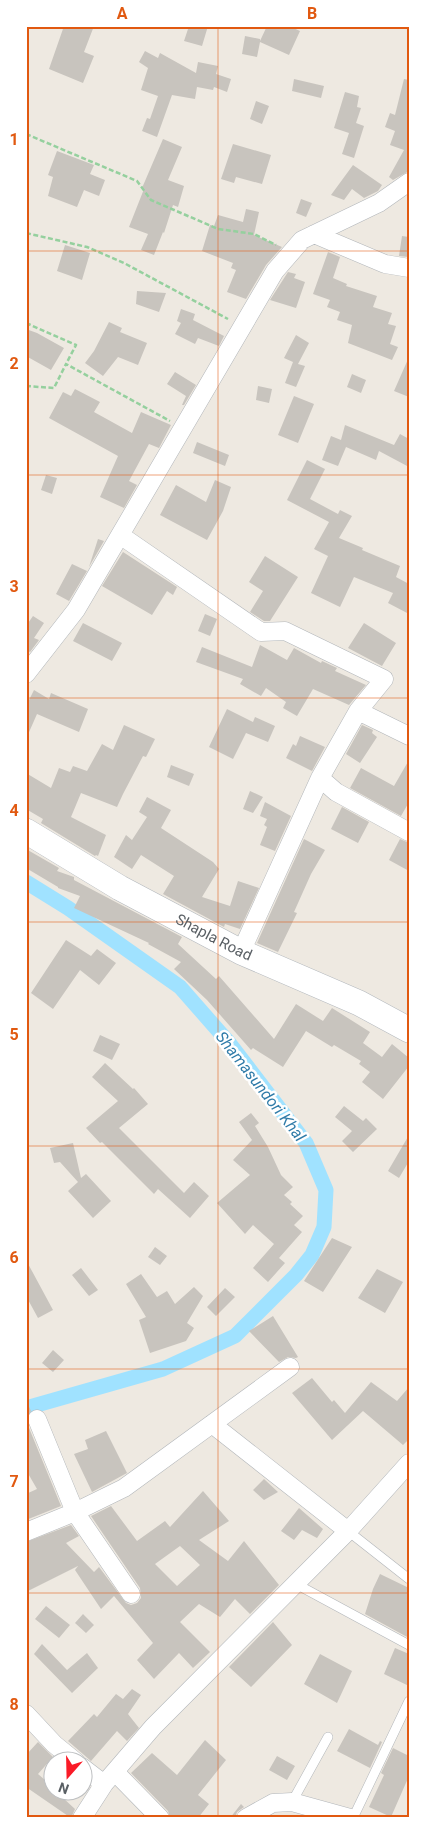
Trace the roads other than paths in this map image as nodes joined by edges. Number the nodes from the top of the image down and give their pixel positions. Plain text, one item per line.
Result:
1 (409, 182) edge
2 (314, 234) junction
3 (409, 268) edge
4 (120, 535) junction
5 (26, 674) edge
6 (358, 711) junction
7 (409, 736) edge
8 (320, 778) junction
9 (26, 831) edge
10 (409, 832) edge
11 (241, 952) junction
12 (409, 1030) edge
13 (290, 1367) dead end
14 (38, 1419) dead end
15 (212, 1424) junction
16 (409, 1463) edge
17 (75, 1512) junction
18 (348, 1531) junction
19 (26, 1532) edge
20 (409, 1579) edge
21 (296, 1584) junction
22 (131, 1594) dead end
23 (409, 1645) edge
24 (409, 1702) edge
25 (26, 1714) edge
26 (328, 1737) dead end
27 (64, 1752) edge
28 (92, 1771) edge
29 (109, 1778) junction
30 (292, 1802) junction
31 (82, 1818) edge
32 (160, 1818) edge
33 (246, 1818) edge
34 (351, 1818) edge

1 - 2 street
2 - 3 street
2 - 4 street
4 - 5 street
4 - 6 street
6 - 7 street
6 - 8 street
8 - 10 street
8 - 11 street
9 - 11 street, Shapla Road
11 - 12 street, Shapla Road
13 - 15 street
14 - 17 street
15 - 17 street
15 - 18 street
16 - 18 street
17 - 19 street
17 - 22 street
18 - 20 lane
18 - 21 street
21 - 23 lane
21 - 29 street
24 - 34 lane
25 - 27 street
26 - 30 lane
28 - 29 street
29 - 31 street
29 - 32 street
30 - 33 street
30 - 34 street

